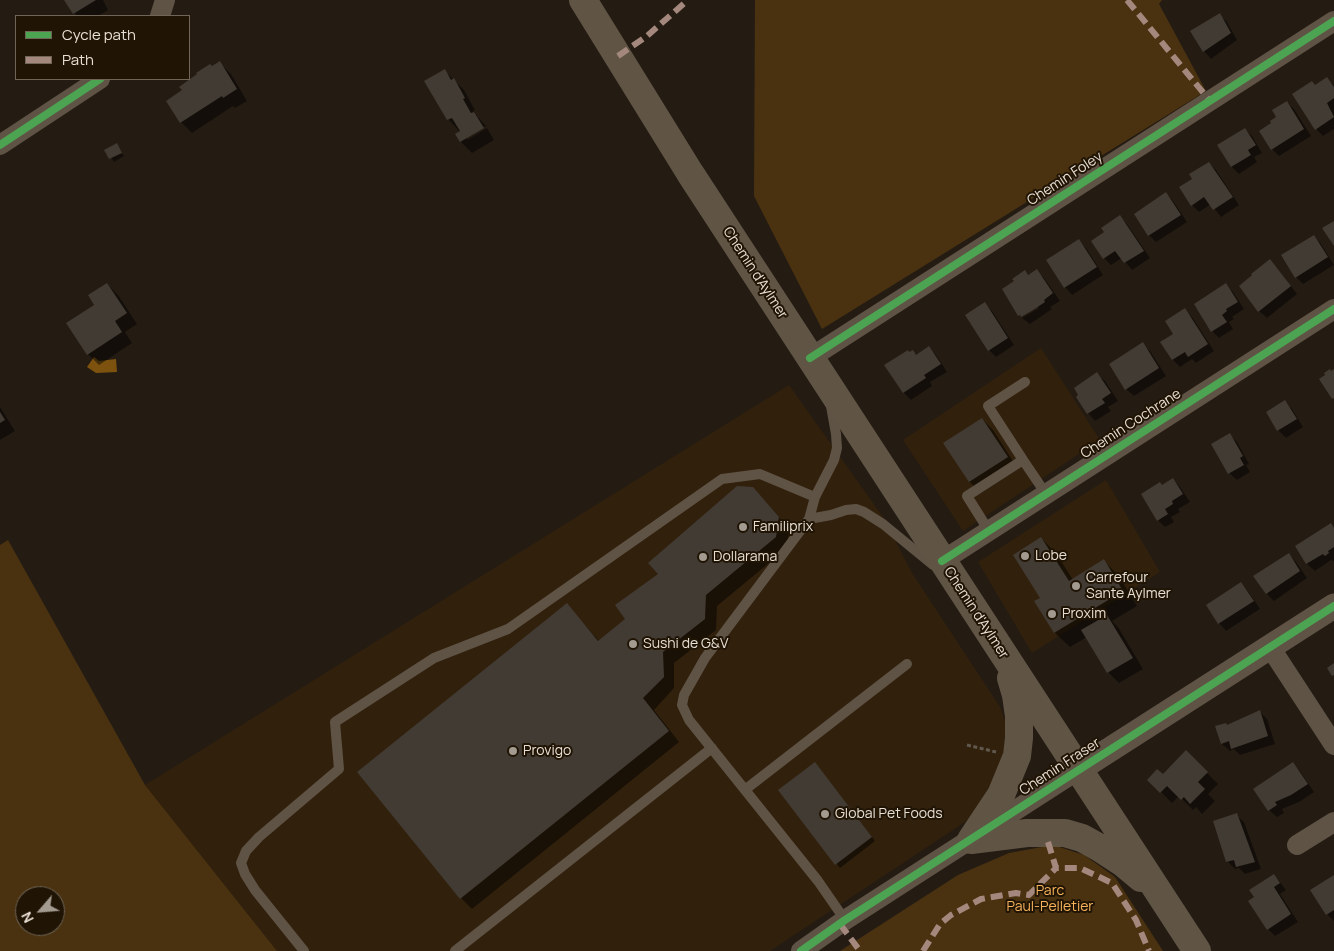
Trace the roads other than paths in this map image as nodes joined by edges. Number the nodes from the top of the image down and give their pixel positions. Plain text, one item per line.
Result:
1 (165, 0) edge
2 (566, 0) edge
3 (583, 0) edge
4 (160, 15) edge
5 (1334, 21) edge
6 (98, 80) edge
7 (0, 145) edge
8 (690, 173) junction
9 (1334, 309) edge
10 (810, 358) junction
11 (825, 380) junction
12 (1025, 382) dead end
13 (1023, 460) junction
14 (1046, 494) junction
15 (815, 497) junction
16 (809, 519) junction
17 (989, 531) junction
18 (942, 561) junction
19 (959, 586) junction
20 (1334, 606) edge
21 (1270, 647) junction
22 (1005, 657) junction
23 (907, 664) dead end
24 (1334, 745) edge
25 (712, 748) junction
26 (1078, 770) junction
27 (746, 790) junction
28 (1334, 822) edge
29 (971, 840) junction
30 (1298, 845) dead end
31 (1160, 894) junction
32 (845, 920) junction
33 (304, 951) edge
34 (455, 951) edge
35 (801, 951) edge
36 (1197, 951) edge

1 - 4 street
2 - 8 main road, Chemin d'Aylmer
3 - 8 main road, Chemin d'Aylmer
5 - 10 street, Chemin Foley
6 - 7 street
8 - 10 main road, Chemin d'Aylmer
9 - 14 street, Chemin Cochrane
10 - 11 main road, Chemin d'Aylmer
11 - 15 lane
11 - 18 main road, Chemin d'Aylmer
12 - 13 lane
13 - 14 lane
13 - 17 lane
14 - 17 street, Chemin Cochrane
15 - 16 lane
15 - 33 lane
16 - 19 lane
16 - 25 lane
17 - 18 street, Chemin Cochrane
18 - 19 main road, Chemin d'Aylmer
19 - 22 main road, Chemin d'Aylmer
20 - 21 street, Chemin Fraser
21 - 24 street
21 - 26 street, Chemin Fraser
22 - 26 main road, Chemin d'Aylmer
22 - 29 main road
23 - 27 lane
25 - 27 lane
25 - 34 lane
26 - 29 street, Chemin Fraser
26 - 31 main road, Chemin d'Aylmer
27 - 32 lane
28 - 30 street
29 - 31 main road
29 - 32 street, Chemin Fraser
31 - 36 main road, Chemin d'Aylmer
32 - 35 street, Chemin Fraser

